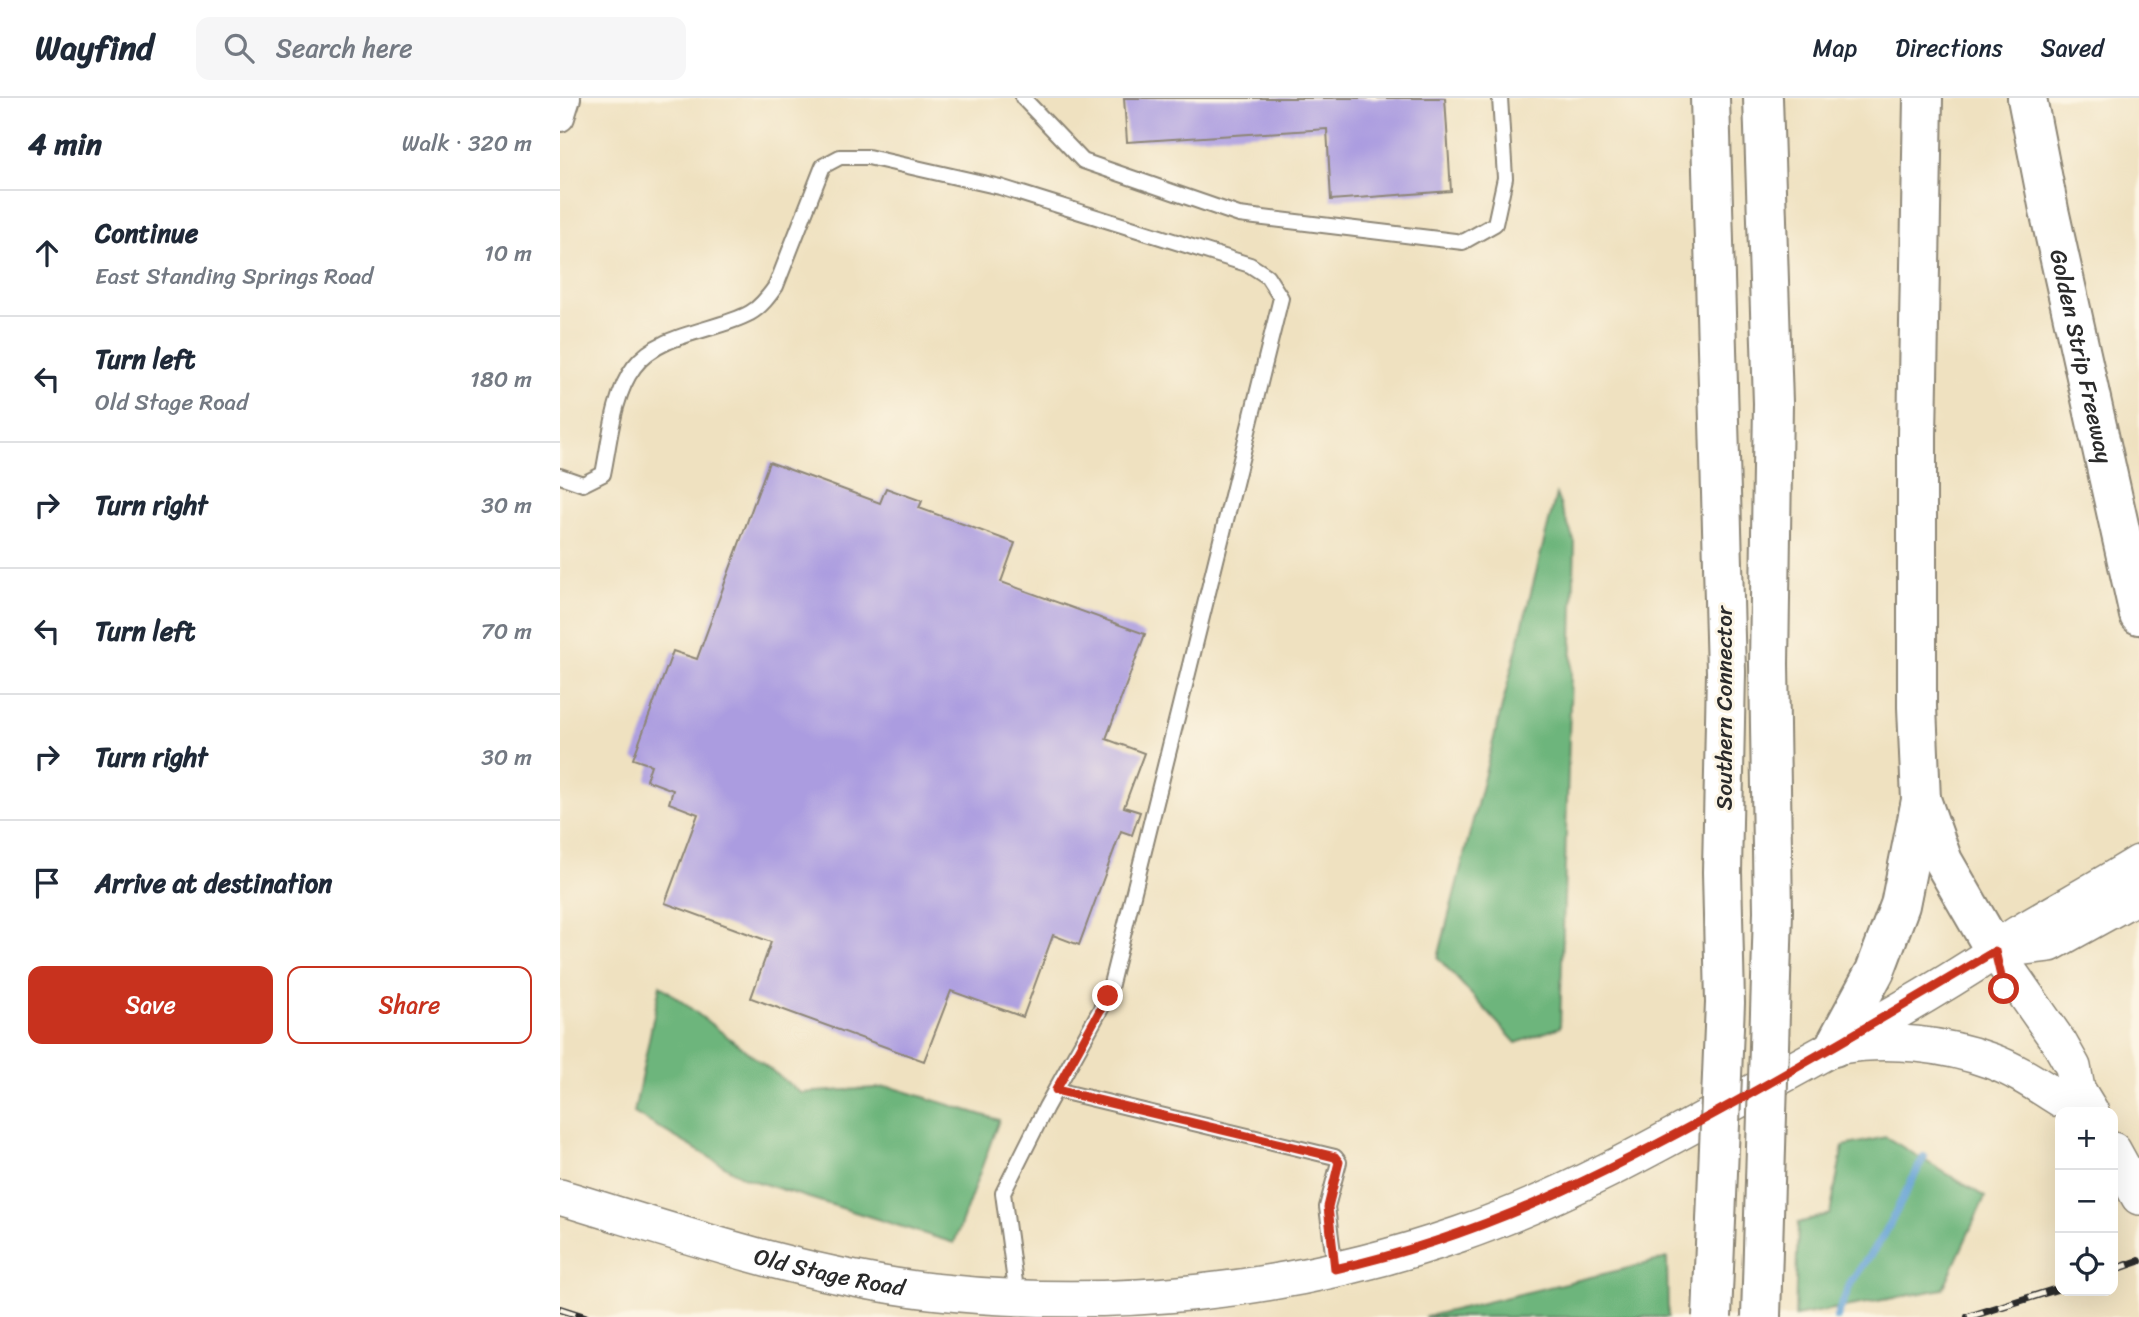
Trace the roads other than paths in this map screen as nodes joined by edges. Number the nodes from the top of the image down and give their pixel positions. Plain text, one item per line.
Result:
1 (566, 98) edge
2 (1023, 98) edge
3 (1500, 98) edge
4 (1710, 98) edge
5 (1763, 98) edge
6 (1923, 98) edge
7 (2027, 98) edge
8 (560, 117) edge
9 (560, 476) edge
10 (2139, 615) edge
11 (1921, 800) junction
12 (2139, 863) edge
13 (2139, 895) edge
14 (2074, 918) junction
15 (1995, 951) junction
16 (1834, 1047) junction
17 (1056, 1090) junction
18 (2083, 1105) edge
19 (2118, 1159) edge
20 (560, 1197) edge
21 (2139, 1197) edge
22 (1335, 1269) junction
23 (1017, 1298) junction
24 (1712, 1317) edge
25 (1761, 1317) edge

1 - 8 street
2 - 3 lane
4 - 24 highway, Southern Connector, bridge
5 - 25 highway, Southern Connector, bridge
6 - 11 highway
7 - 10 highway, Golden Strip Freeway
9 - 17 lane
11 - 15 highway
11 - 16 highway
12 - 14 street, Old Stage Road
13 - 14 street, Old Stage Road
14 - 15 street, Old Stage Road
15 - 16 street, Old Stage Road
15 - 18 street
16 - 18 street
16 - 22 street, Old Stage Road
17 - 22 lane
17 - 23 lane
19 - 21 street
20 - 23 street, Old Stage Road
22 - 23 street, Old Stage Road

